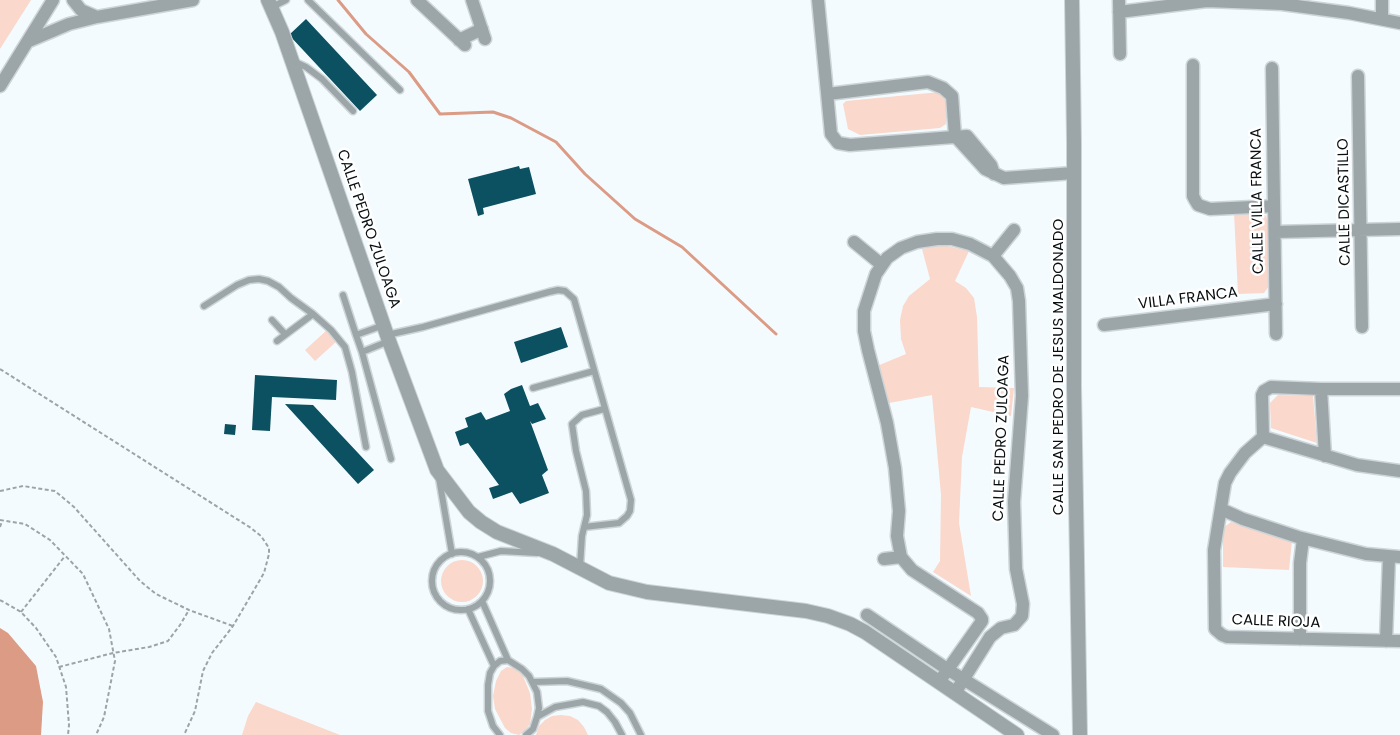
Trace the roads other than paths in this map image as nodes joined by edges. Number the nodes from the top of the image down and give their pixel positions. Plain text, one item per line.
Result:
1 (53, 0) edge
2 (73, 0) edge
3 (193, 0) edge
4 (286, 0) edge
5 (308, 0) edge
6 (417, 0) edge
7 (472, 0) edge
8 (818, 0) edge
9 (1072, 0) edge
10 (1382, 0) edge
11 (270, 4) edge
12 (1119, 6) edge
13 (97, 17) junction
14 (1382, 19) junction
15 (1400, 23) edge
16 (29, 41) junction
17 (1120, 54) dead end
18 (292, 61) junction
19 (1193, 65) dead end
20 (1272, 68) dead end
21 (1358, 76) dead end
22 (0, 86) edge
23 (400, 90) dead end
24 (828, 94) junction
25 (353, 111) dead end
26 (955, 136) junction
27 (1074, 173) junction
28 (1274, 206) junction
29 (1400, 229) edge
30 (1014, 230) dead end
31 (1362, 230) junction
32 (1275, 232) junction
33 (854, 242) dead end
34 (993, 256) junction
35 (882, 265) junction
36 (343, 295) dead end
37 (1276, 304) junction
38 (204, 306) dead end
39 (313, 314) junction
40 (272, 320) dead end
41 (1104, 326) dead end
42 (1362, 327) dead end
43 (285, 334) junction
44 (387, 334) junction
45 (1276, 334) dead end
46 (356, 335) junction
47 (276, 341) dead end
48 (358, 343) junction
49 (345, 347) junction
50 (362, 352) junction
51 (594, 371) junction
52 (533, 388) dead end
53 (1320, 389) junction
54 (1400, 389) edge
55 (604, 409) junction
56 (1263, 437) junction
57 (366, 447) dead end
58 (1325, 456) junction
59 (391, 459) dead end
60 (437, 470) junction
61 (1400, 470) edge
62 (1220, 509) junction
63 (584, 527) junction
64 (1303, 539) junction
65 (452, 554) junction
66 (553, 554) junction
67 (478, 557) junction
68 (901, 557) junction
69 (1394, 557) edge
70 (884, 559) dead end
71 (580, 568) junction
72 (482, 601) junction
73 (468, 609) junction
74 (867, 615) dead end
75 (1300, 639) junction
76 (1386, 641) junction
77 (1400, 642) edge
78 (508, 660) junction
79 (494, 666) junction
80 (947, 669) junction
81 (964, 679) junction
82 (533, 682) junction
83 (939, 682) junction
84 (955, 693) junction
85 (537, 717) junction
86 (493, 726) junction
87 (492, 735) edge
88 (500, 735) edge
89 (526, 735) edge
90 (622, 735) edge
91 (641, 735) edge
92 (1018, 735) edge
93 (1053, 735) edge
94 (1080, 735) edge

1 - 16 street
2 - 13 street
3 - 13 street
4 - 11 lane
5 - 23 lane
6 - 7 street
8 - 24 street
9 - 27 street, CALLE SAN PEDRO DE JESUS MALDONADO
10 - 14 street
11 - 18 street, CALLE PEDRO ZULOAGA
12 - 14 street
12 - 17 street
13 - 16 street
14 - 15 street
16 - 22 street
18 - 25 lane
18 - 44 street, CALLE PEDRO ZULOAGA
19 - 28 street
20 - 28 street, CALLE VILLA FRANCA
21 - 31 street, CALLE DICASTILLO
24 - 26 street
24 - 26 street
26 - 27 street
27 - 94 street, CALLE SAN PEDRO DE JESUS MALDONADO
28 - 32 street, CALLE VILLA FRANCA
29 - 31 street
30 - 34 street
31 - 32 street
31 - 42 street, CALLE DICASTILLO
32 - 37 street, CALLE VILLA FRANCA
33 - 35 street
34 - 35 street, CALLE PEDRO ZULOAGA
34 - 81 street, CALLE PEDRO ZULOAGA
35 - 68 street, CALLE PEDRO ZULOAGA
36 - 46 lane
37 - 41 street, VILLA FRANCA
37 - 45 street, CALLE VILLA FRANCA
38 - 39 lane
39 - 43 lane
39 - 49 lane
40 - 43 lane
43 - 47 lane
44 - 46 lane
44 - 50 lane
44 - 51 lane
44 - 60 street, CALLE PEDRO ZULOAGA
46 - 48 lane
48 - 49 lane
48 - 50 lane
49 - 57 lane
50 - 59 lane
51 - 52 lane
51 - 55 lane
53 - 54 street
53 - 56 street
53 - 58 street
55 - 63 lane
55 - 63 lane
56 - 58 street
56 - 62 street, CALLE RIOJA
58 - 61 street
60 - 65 lane, CALLE PEDRO ZULOAGA
60 - 66 street, CALLE PEDRO ZULOAGA
62 - 64 street
62 - 75 street, CALLE RIOJA
63 - 71 lane
64 - 69 street
64 - 75 street
65 - 67 lane
65 - 73 lane
66 - 67 lane
66 - 71 street, CALLE PEDRO ZULOAGA
67 - 72 lane
68 - 70 street
68 - 80 street
69 - 76 street
71 - 83 street, CALLE PEDRO ZULOAGA
72 - 73 lane
72 - 78 lane
73 - 79 lane
74 - 80 street
75 - 76 street, CALLE RIOJA
76 - 77 street, CALLE RIOJA
78 - 79 lane
78 - 82 lane
79 - 86 lane
80 - 81 street
80 - 83 street
81 - 84 street, CALLE PEDRO ZULOAGA
81 - 93 street
82 - 85 lane
82 - 91 lane
83 - 84 street, CALLE PEDRO ZULOAGA
84 - 92 street, CALLE PEDRO ZULOAGA
85 - 89 lane
85 - 90 lane
86 - 87 lane
86 - 88 lane

